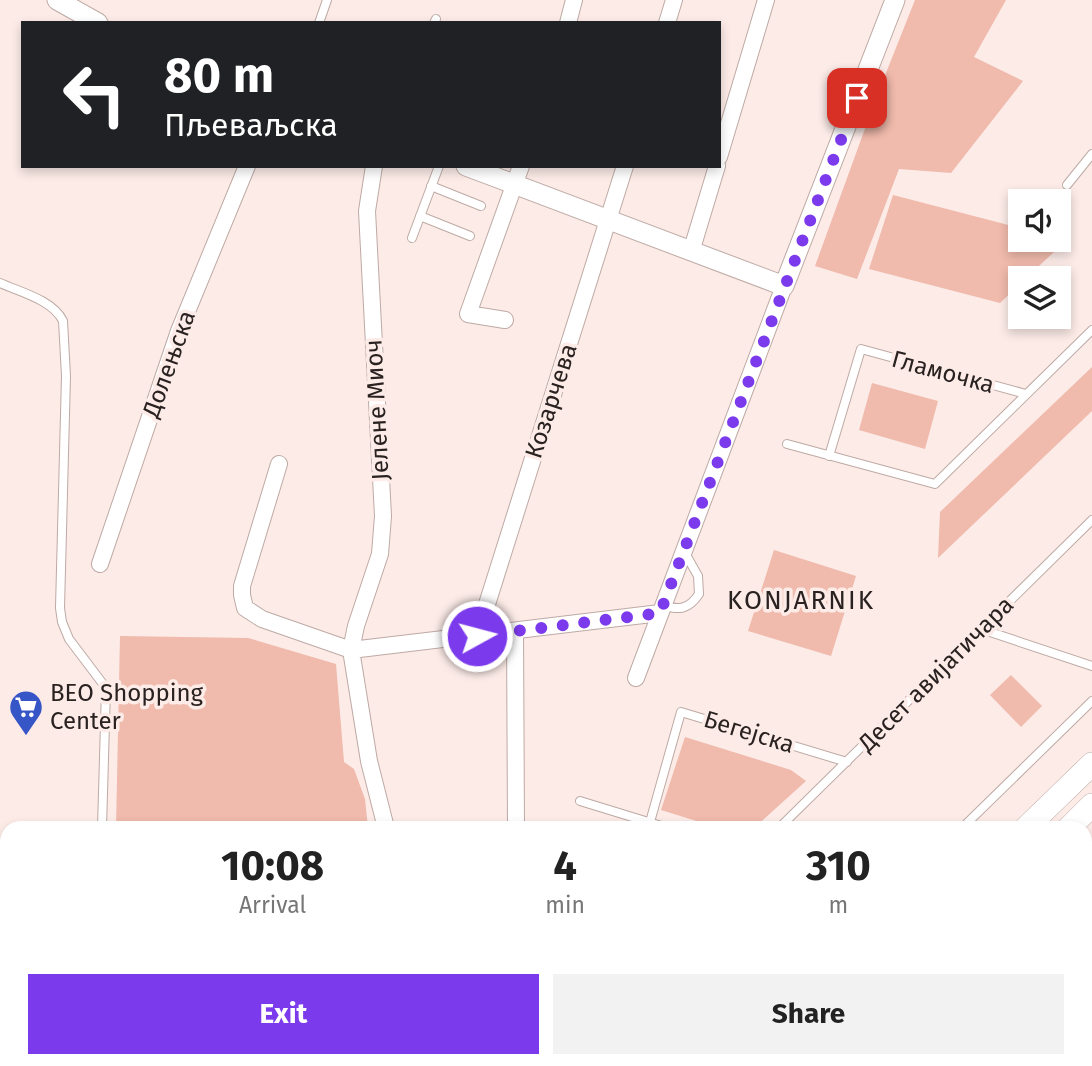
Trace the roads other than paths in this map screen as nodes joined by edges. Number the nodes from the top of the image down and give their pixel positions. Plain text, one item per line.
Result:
1 (57, 0) edge
2 (327, 0) edge
3 (573, 0) edge
4 (674, 0) edge
5 (766, 0) edge
6 (895, 0) edge
7 (94, 21) edge
8 (320, 21) edge
9 (568, 21) edge
10 (668, 21) edge
11 (721, 150) edge
12 (1092, 154) edge
13 (246, 168) edge
14 (374, 168) edge
15 (438, 168) edge
16 (478, 168) edge
17 (624, 168) edge
18 (715, 168) edge
19 (518, 175) edge
20 (1066, 185) dead end
21 (431, 186) junction
22 (481, 206) dead end
23 (420, 216) junction
24 (608, 220) junction
25 (470, 236) dead end
26 (412, 238) dead end
27 (691, 252) junction
28 (0, 284) edge
29 (784, 286) junction
30 (505, 320) dead end
31 (1092, 330) edge
32 (1026, 394) junction
33 (788, 444) dead end
34 (829, 456) junction
35 (279, 464) dead end
36 (1092, 520) edge
37 (684, 550) junction
38 (100, 564) dead end
39 (661, 609) junction
40 (981, 629) junction
41 (515, 631) junction
42 (477, 636) junction
43 (351, 650) junction
44 (1092, 666) edge
45 (635, 678) dead end
46 (1092, 701) edge
47 (847, 762) junction
48 (1092, 764) edge
49 (580, 801) dead end
50 (1092, 806) edge
51 (102, 821) edge
52 (384, 821) edge
53 (516, 821) edge
54 (647, 821) edge
55 (650, 821) edge
56 (786, 821) edge
57 (969, 821) edge
58 (1033, 821) edge
59 (1076, 821) edge

1 - 7 street
2 - 8 lane
3 - 9 street
4 - 10 street
5 - 11 street
6 - 29 street
12 - 20 lane
13 - 38 street, Долењска
14 - 43 street, Јелене Миоч
15 - 21 lane
16 - 19 street
17 - 24 street, Козарчева
18 - 27 street
19 - 24 street
19 - 30 street
21 - 22 lane
21 - 23 lane
23 - 25 lane
23 - 26 lane
24 - 27 street
24 - 42 street, Козарчева
27 - 29 street
28 - 51 lane
29 - 37 street
31 - 32 lane
32 - 34 lane
32 - 34 lane, Гламочка
33 - 34 lane
35 - 43 street
36 - 40 lane, Десет авијатичара
37 - 39 street
37 - 39 lane
39 - 41 street
39 - 45 street
40 - 44 lane
40 - 47 lane, Десет авијатичара
41 - 42 street
41 - 53 street
42 - 43 street
43 - 52 street
46 - 57 lane
47 - 55 lane, Бегејска
47 - 56 lane, Десет авијатичара
48 - 58 main road
49 - 54 lane
50 - 59 main road

